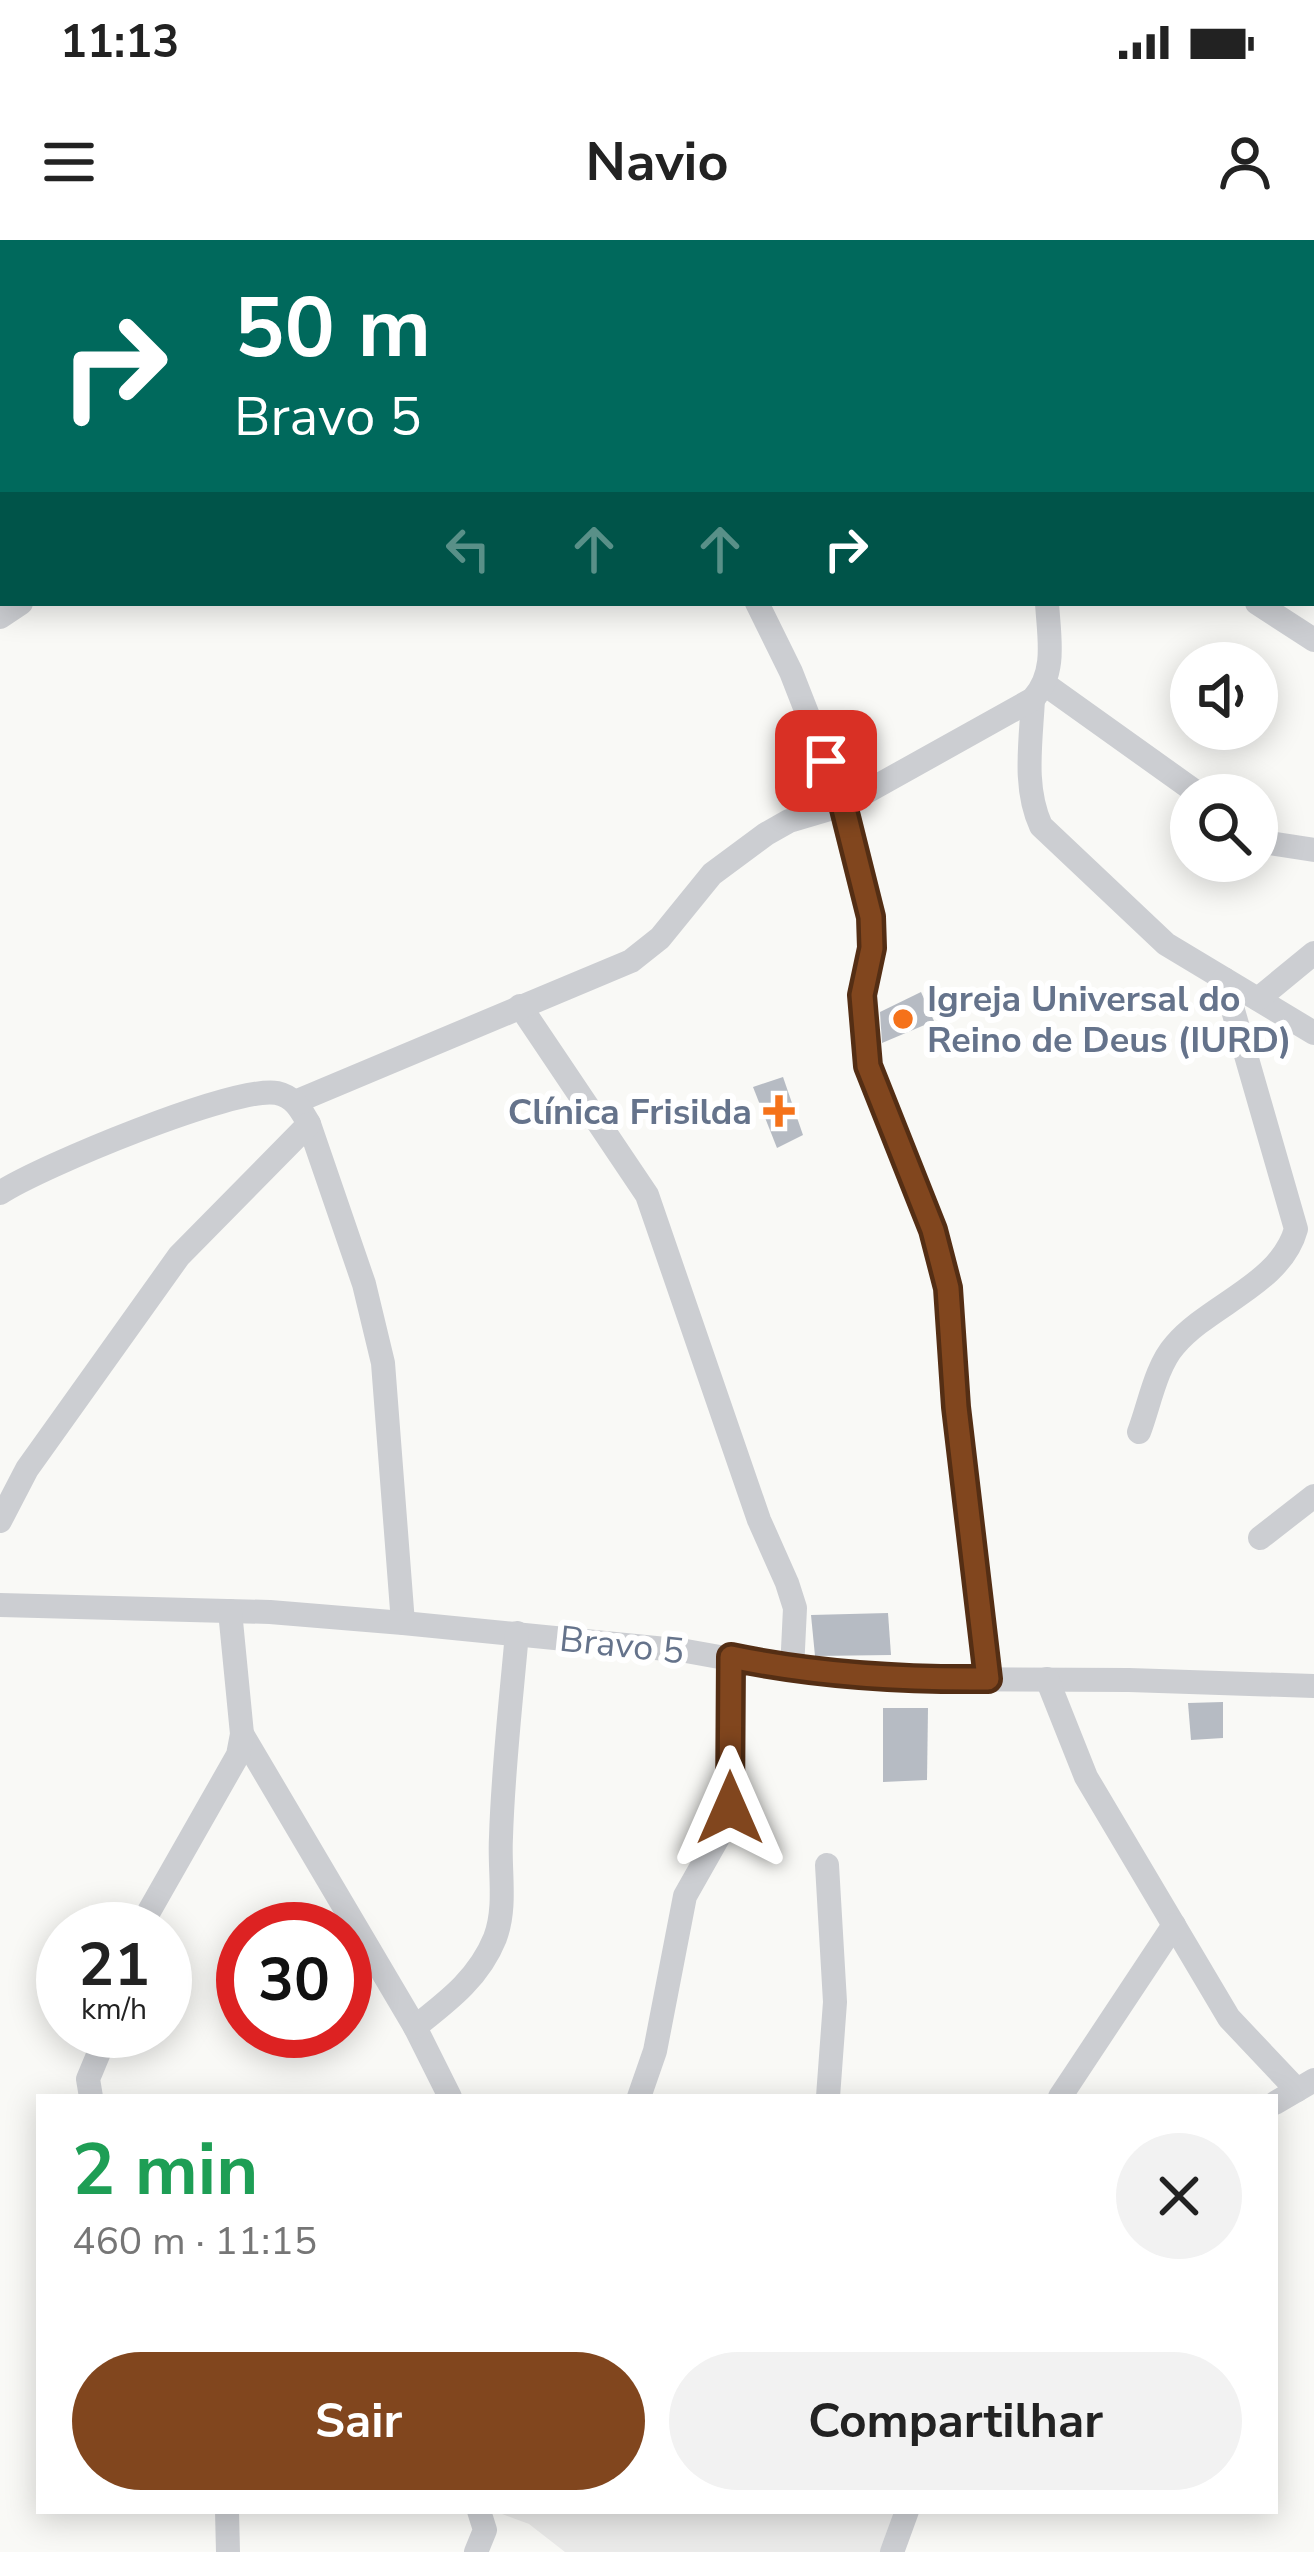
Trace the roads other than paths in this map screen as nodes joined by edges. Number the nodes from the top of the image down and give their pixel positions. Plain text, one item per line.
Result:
1 (758, 606) edge
2 (1047, 606) edge
3 (1262, 606) edge
4 (1314, 640) edge
5 (1039, 692) junction
6 (1170, 776) edge
7 (843, 805) junction
8 (1278, 844) edge
9 (1314, 850) edge
10 (1314, 953) edge
11 (1224, 979) junction
12 (1258, 999) junction
13 (520, 1006) junction
14 (1314, 1033) edge
15 (296, 1102) junction
16 (309, 1124) junction
17 (0, 1193) edge
18 (1139, 1432) dead end
19 (1314, 1496) edge
20 (0, 1521) edge
21 (1260, 1538) dead end
22 (0, 1605) edge
23 (230, 1611) junction
24 (403, 1623) junction
25 (517, 1633) junction
26 (731, 1657) junction
27 (792, 1670) junction
28 (988, 1679) junction
29 (1048, 1679) junction
30 (1314, 1686) edge
31 (242, 1734) junction
32 (827, 1865) dead end
33 (156, 1902) edge
34 (1174, 1925) junction
35 (416, 2027) junction
36 (97, 2058) edge
37 (1295, 2091) edge
38 (90, 2094) edge
39 (449, 2094) edge
40 (640, 2094) edge
41 (828, 2094) edge
42 (1062, 2094) edge
43 (227, 2514) edge
44 (480, 2514) edge
45 (906, 2514) edge
46 (228, 2552) edge
47 (476, 2552) edge
48 (892, 2552) edge

1 - 7 street
2 - 5 street
3 - 4 street
5 - 6 street
5 - 7 street
5 - 11 street
7 - 13 street
7 - 28 street
8 - 9 street
10 - 12 street
11 - 12 street
11 - 18 street
12 - 14 street
13 - 15 street
13 - 27 street
15 - 16 street
15 - 17 street
16 - 20 street
16 - 24 street
19 - 21 street
22 - 23 street, Bravo 5
23 - 24 street, Bravo 5
23 - 31 street
24 - 25 street, Bravo 5
25 - 26 street, Bravo 5
25 - 35 street
26 - 27 street, Bravo 5
26 - 40 street
27 - 28 street, Bravo 5
28 - 29 street, Bravo 5
29 - 30 street, Bravo 5
29 - 34 street
31 - 33 street
31 - 35 street
32 - 41 street
34 - 37 street
34 - 42 street
35 - 39 street
36 - 38 street
43 - 46 street
44 - 47 street
45 - 48 street

